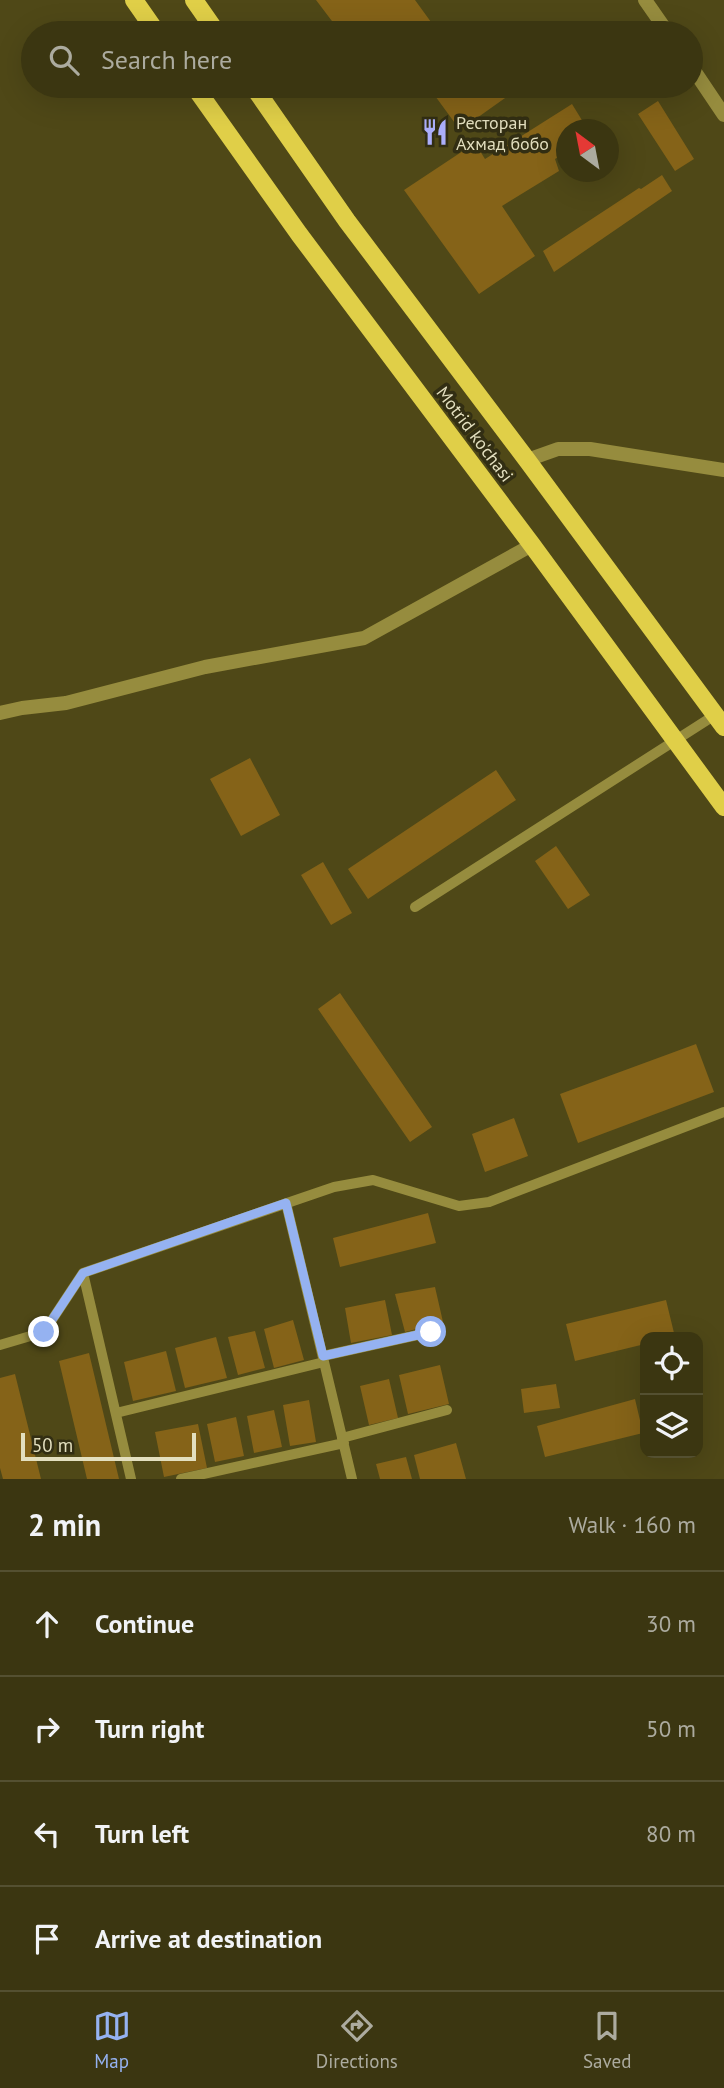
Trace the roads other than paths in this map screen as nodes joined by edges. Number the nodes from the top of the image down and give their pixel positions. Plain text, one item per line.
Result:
1 (134, 0) edge
2 (194, 0) edge
3 (645, 0) edge
4 (149, 21) edge
5 (209, 21) edge
6 (660, 21) edge
7 (703, 83) edge
8 (203, 98) edge
9 (261, 98) edge
10 (724, 114) edge
11 (527, 460) junction
12 (724, 470) edge
13 (532, 545) junction
14 (0, 713) edge
15 (720, 721) edge
16 (675, 740) junction
17 (724, 807) edge
18 (415, 907) dead end
19 (724, 1112) edge
20 (286, 1203) junction
21 (83, 1273) junction
22 (431, 1332) dead end
23 (0, 1345) edge
24 (323, 1359) junction
25 (447, 1410) dead end
26 (116, 1413) junction
27 (343, 1440) junction
28 (131, 1479) edge
29 (181, 1479) edge
30 (352, 1479) edge

1 - 4 main road
2 - 5 main road
3 - 6 street
7 - 10 street
8 - 13 main road, Motrid ko'chasi
9 - 11 main road, Motrid ko'chasi
11 - 12 street
11 - 15 main road, Motrid ko'chasi
13 - 14 street
13 - 16 main road, Motrid ko'chasi
15 - 16 lane
16 - 17 main road, Motrid ko'chasi
16 - 18 lane
19 - 20 lane
20 - 21 lane
20 - 24 lane
21 - 23 lane
21 - 26 lane
22 - 24 lane
24 - 26 lane
24 - 27 lane
25 - 27 lane
26 - 28 lane
27 - 29 lane
27 - 30 lane

